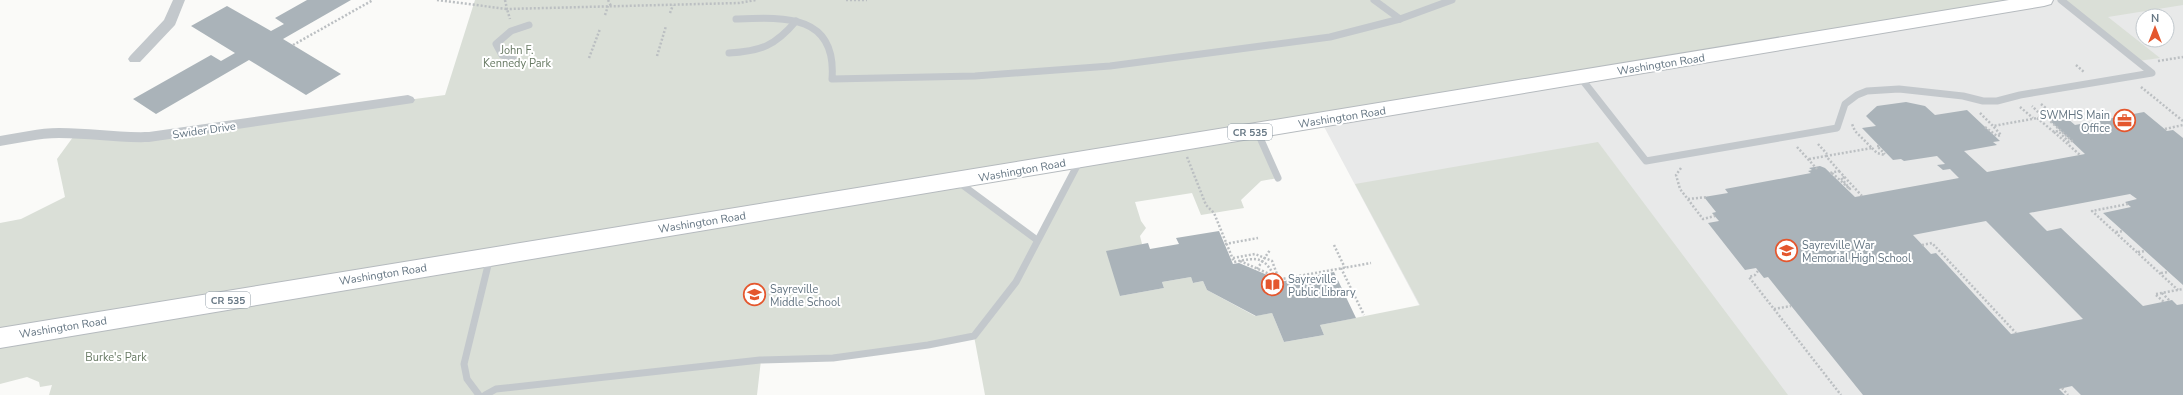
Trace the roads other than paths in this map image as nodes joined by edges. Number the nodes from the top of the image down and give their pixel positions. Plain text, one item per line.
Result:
1 (179, 0) edge
2 (1374, 0) edge
3 (1452, 0) edge
4 (2044, 0) edge
5 (2061, 0) edge
6 (736, 20) dead end
7 (1400, 20) junction
8 (796, 22) junction
9 (529, 25) dead end
10 (729, 53) dead end
11 (135, 59) dead end
12 (515, 60) dead end
13 (1580, 77) junction
14 (408, 100) dead end
15 (1257, 131) junction
16 (0, 141) edge
17 (1080, 160) junction
18 (1278, 178) dead end
19 (957, 181) junction
20 (1037, 240) junction
21 (490, 257) junction
22 (0, 338) edge
23 (479, 395) edge
24 (485, 395) edge

1 - 11 street
2 - 7 lane
3 - 7 lane
4 - 13 main road, Washington Road / CR 535
5 - 13 lane
6 - 8 lane
7 - 8 lane
8 - 10 lane
9 - 12 lane
13 - 15 main road, Washington Road / CR 535
14 - 16 street, Swider Drive
15 - 17 main road, Washington Road / CR 535
15 - 18 lane
17 - 19 main road, Washington Road / CR 535
17 - 20 lane
19 - 20 lane
19 - 21 main road, Washington Road / CR 535
20 - 24 lane
21 - 22 main road, Washington Road / CR 535
21 - 23 lane

